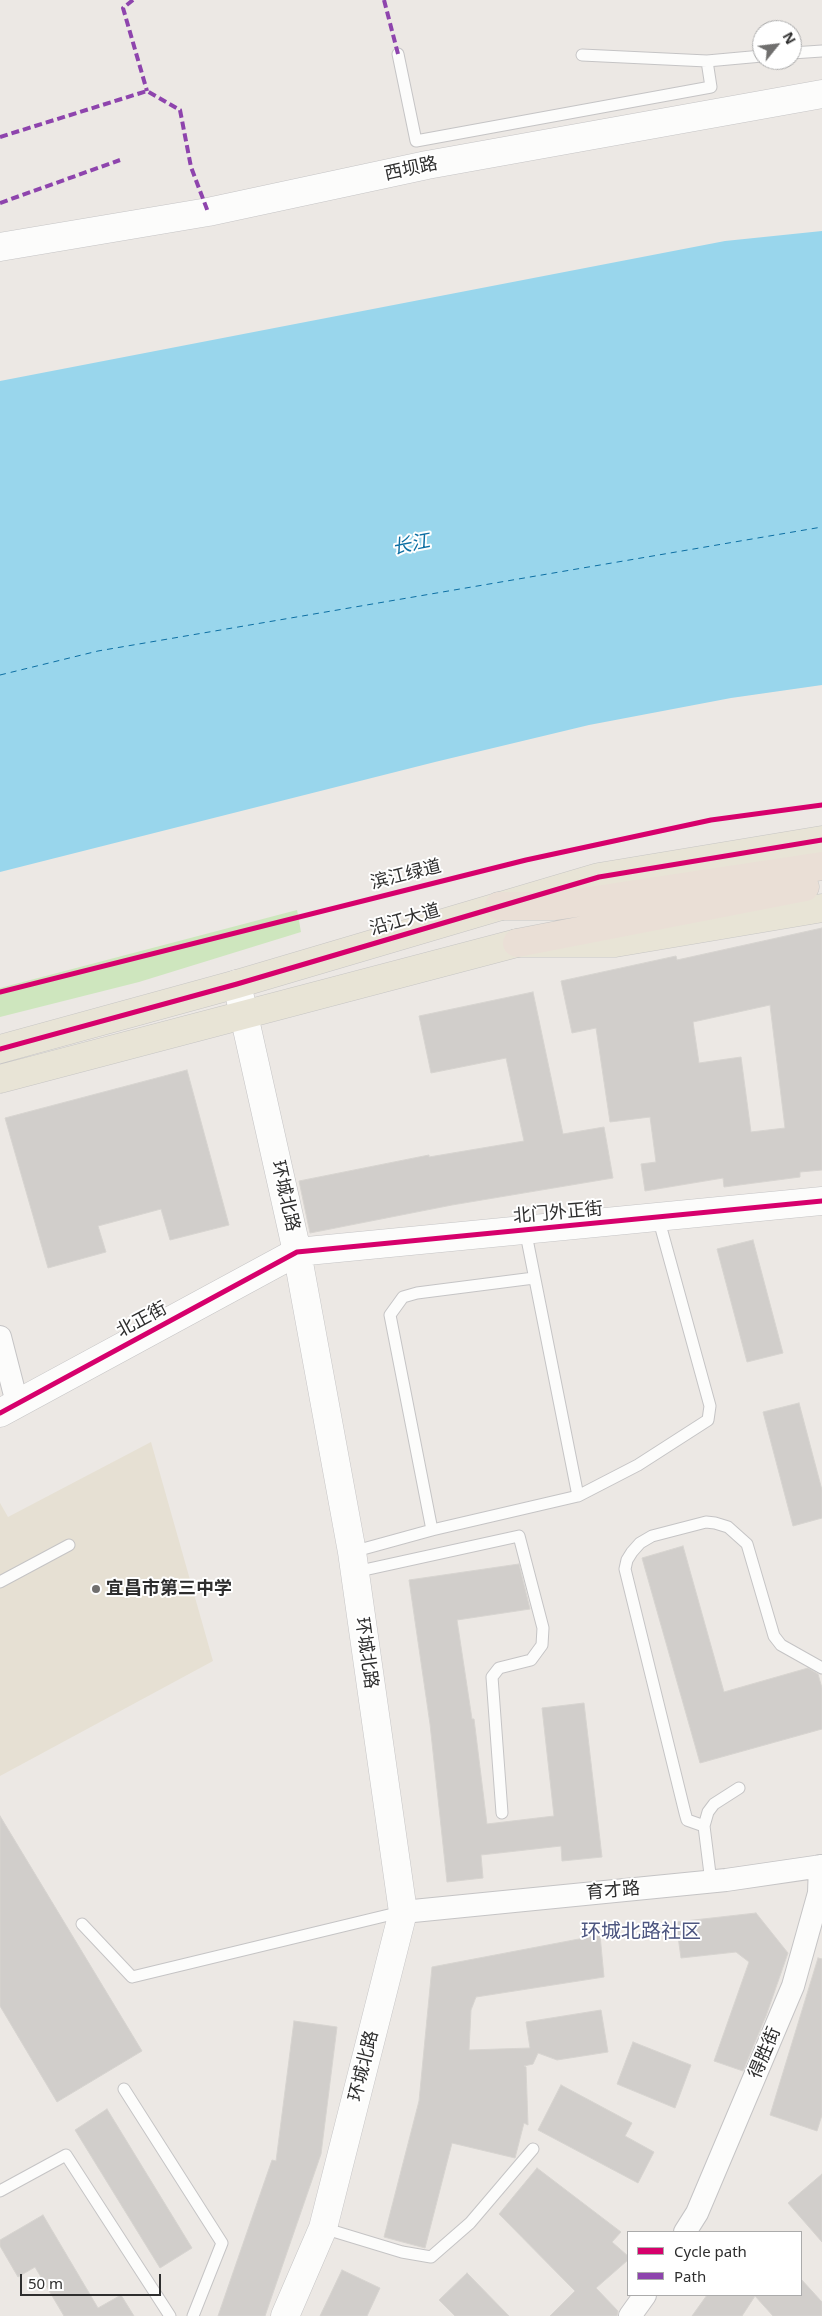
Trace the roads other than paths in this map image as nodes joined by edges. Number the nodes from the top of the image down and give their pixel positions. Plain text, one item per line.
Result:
1 (822, 51) edge
2 (802, 52) edge
3 (398, 54) dead end
4 (582, 55) dead end
5 (752, 57) edge
6 (707, 61) junction
7 (822, 94) edge
8 (0, 247) edge
9 (822, 840) edge
10 (822, 866) edge
11 (822, 884) edge
12 (499, 906) junction
13 (822, 908) edge
14 (517, 943) junction
15 (237, 984) junction
16 (244, 1014) junction
17 (0, 1049) edge
18 (0, 1079) edge
19 (822, 1201) edge
20 (658, 1217) junction
21 (525, 1230) junction
22 (297, 1252) junction
23 (534, 1278) junction
24 (0, 1337) edge
25 (9, 1408) edge
26 (578, 1496) junction
27 (432, 1530) junction
28 (70, 1545) dead end
29 (353, 1562) junction
30 (0, 1582) edge
31 (822, 1668) edge
32 (739, 1788) dead end
33 (502, 1813) dead end
34 (704, 1826) junction
35 (821, 1866) edge
36 (711, 1882) junction
37 (403, 1912) junction
38 (82, 1924) dead end
39 (124, 2089) dead end
40 (533, 2149) dead end
41 (0, 2191) edge
42 (323, 2228) junction
43 (686, 2231) edge
44 (644, 2296) edge
45 (170, 2316) edge
46 (193, 2316) edge
47 (285, 2316) edge
48 (630, 2316) edge

1 - 2 lane
3 - 6 lane
4 - 6 lane
5 - 6 lane
7 - 8 main road, 西坝路
9 - 12 main road, 沿江大道
10 - 12 highway
11 - 14 highway
12 - 15 main road, 沿江大道
13 - 14 main road
14 - 16 main road
15 - 16 main road, 环城北路
15 - 17 main road, 沿江大道
16 - 18 main road
16 - 22 main road, 环城北路
19 - 20 main road, 北门外正街
20 - 21 main road, 北门外正街
20 - 26 lane
21 - 22 main road, 北门外正街
21 - 23 lane
22 - 25 main road, 北正街
22 - 29 main road, 环城北路
23 - 26 lane
23 - 27 lane
24 - 25 street
26 - 27 lane
27 - 29 lane
28 - 30 lane
29 - 33 lane
29 - 37 main road, 环城北路
31 - 34 lane
32 - 34 lane
34 - 36 lane
35 - 36 street, 育才路
35 - 43 street, 得胜街
36 - 37 street, 育才路
37 - 38 lane
37 - 42 main road, 环城北路
39 - 46 lane
40 - 42 lane
41 - 45 lane
42 - 47 main road, 环城北路
44 - 48 street

